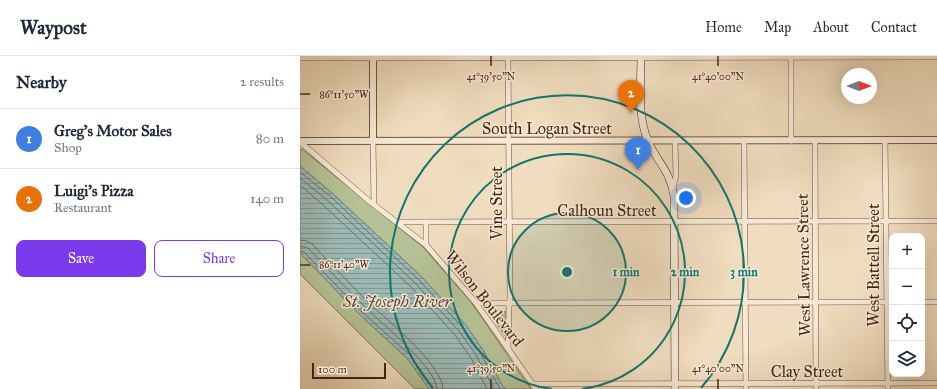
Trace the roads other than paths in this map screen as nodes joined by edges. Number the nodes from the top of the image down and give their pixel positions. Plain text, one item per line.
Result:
1 (373, 57) edge
2 (508, 57) edge
3 (641, 57) edge
4 (792, 57) edge
5 (937, 57) edge
6 (300, 58) edge
7 (885, 140) junction
8 (937, 140) edge
9 (373, 141) junction
10 (509, 141) junction
11 (648, 141) junction
12 (675, 141) junction
13 (744, 141) junction
14 (792, 141) junction
15 (815, 141) junction
16 (300, 142) edge
17 (673, 187) junction
18 (374, 204) junction
19 (937, 221) edge
20 (398, 222) junction
21 (426, 222) junction
22 (745, 222) junction
23 (815, 222) junction
24 (886, 222) junction
25 (509, 223) junction
26 (674, 223) junction
27 (426, 245) junction
28 (816, 302) junction
29 (889, 302) edge
30 (925, 302) edge
31 (937, 302) edge
32 (509, 303) junction
33 (675, 303) junction
34 (745, 303) junction
35 (476, 304) junction
36 (508, 349) junction
37 (532, 384) junction
38 (937, 384) edge
39 (558, 386) edge
40 (816, 386) edge
41 (888, 386) edge
42 (675, 387) edge
43 (746, 387) edge
44 (536, 389) edge

1 - 2 street
1 - 6 street
1 - 9 street
2 - 3 street
2 - 10 street, Vine Street
3 - 4 street
3 - 11 main road
4 - 5 street
4 - 14 street
7 - 8 street, South Logan Street
7 - 15 street, South Logan Street
7 - 24 street, West Battell Street
9 - 10 street, South Logan Street
9 - 16 street, South Logan Street
9 - 18 street
10 - 11 street, South Logan Street
10 - 25 street, Vine Street
11 - 12 street, South Logan Street
11 - 17 main road
12 - 13 street, South Logan Street
12 - 17 street
13 - 14 street, South Logan Street
13 - 22 street
14 - 15 street, South Logan Street
15 - 23 street, West Lawrence Street
16 - 18 street, Wilson Boulevard
17 - 26 main road
18 - 20 street, Wilson Boulevard
19 - 24 street, Calhoun Street
20 - 21 street, Calhoun Street
20 - 27 street, Wilson Boulevard
21 - 25 street, Calhoun Street
21 - 27 street, Wilson Boulevard
22 - 23 street, Calhoun Street
22 - 26 street, Calhoun Street
22 - 34 street
23 - 24 street, Calhoun Street
23 - 28 street, West Lawrence Street
24 - 29 street, West Battell Street
25 - 26 street, Calhoun Street
25 - 32 street, Vine Street
26 - 33 main road
27 - 35 street, Wilson Boulevard
28 - 29 street
28 - 34 street
28 - 40 street, West Lawrence Street
29 - 41 street, West Battell Street
30 - 31 street
32 - 33 street
32 - 35 street
32 - 36 street, Vine Street
33 - 34 street
33 - 42 main road
34 - 43 street
35 - 36 street, Wilson Boulevard
36 - 37 street, Wilson Boulevard
37 - 39 street, Clay Street
37 - 44 street, Wilson Boulevard
38 - 41 street, Clay Street
39 - 42 street, Clay Street
40 - 41 street, Clay Street
40 - 43 street, Clay Street
42 - 43 street, Clay Street

